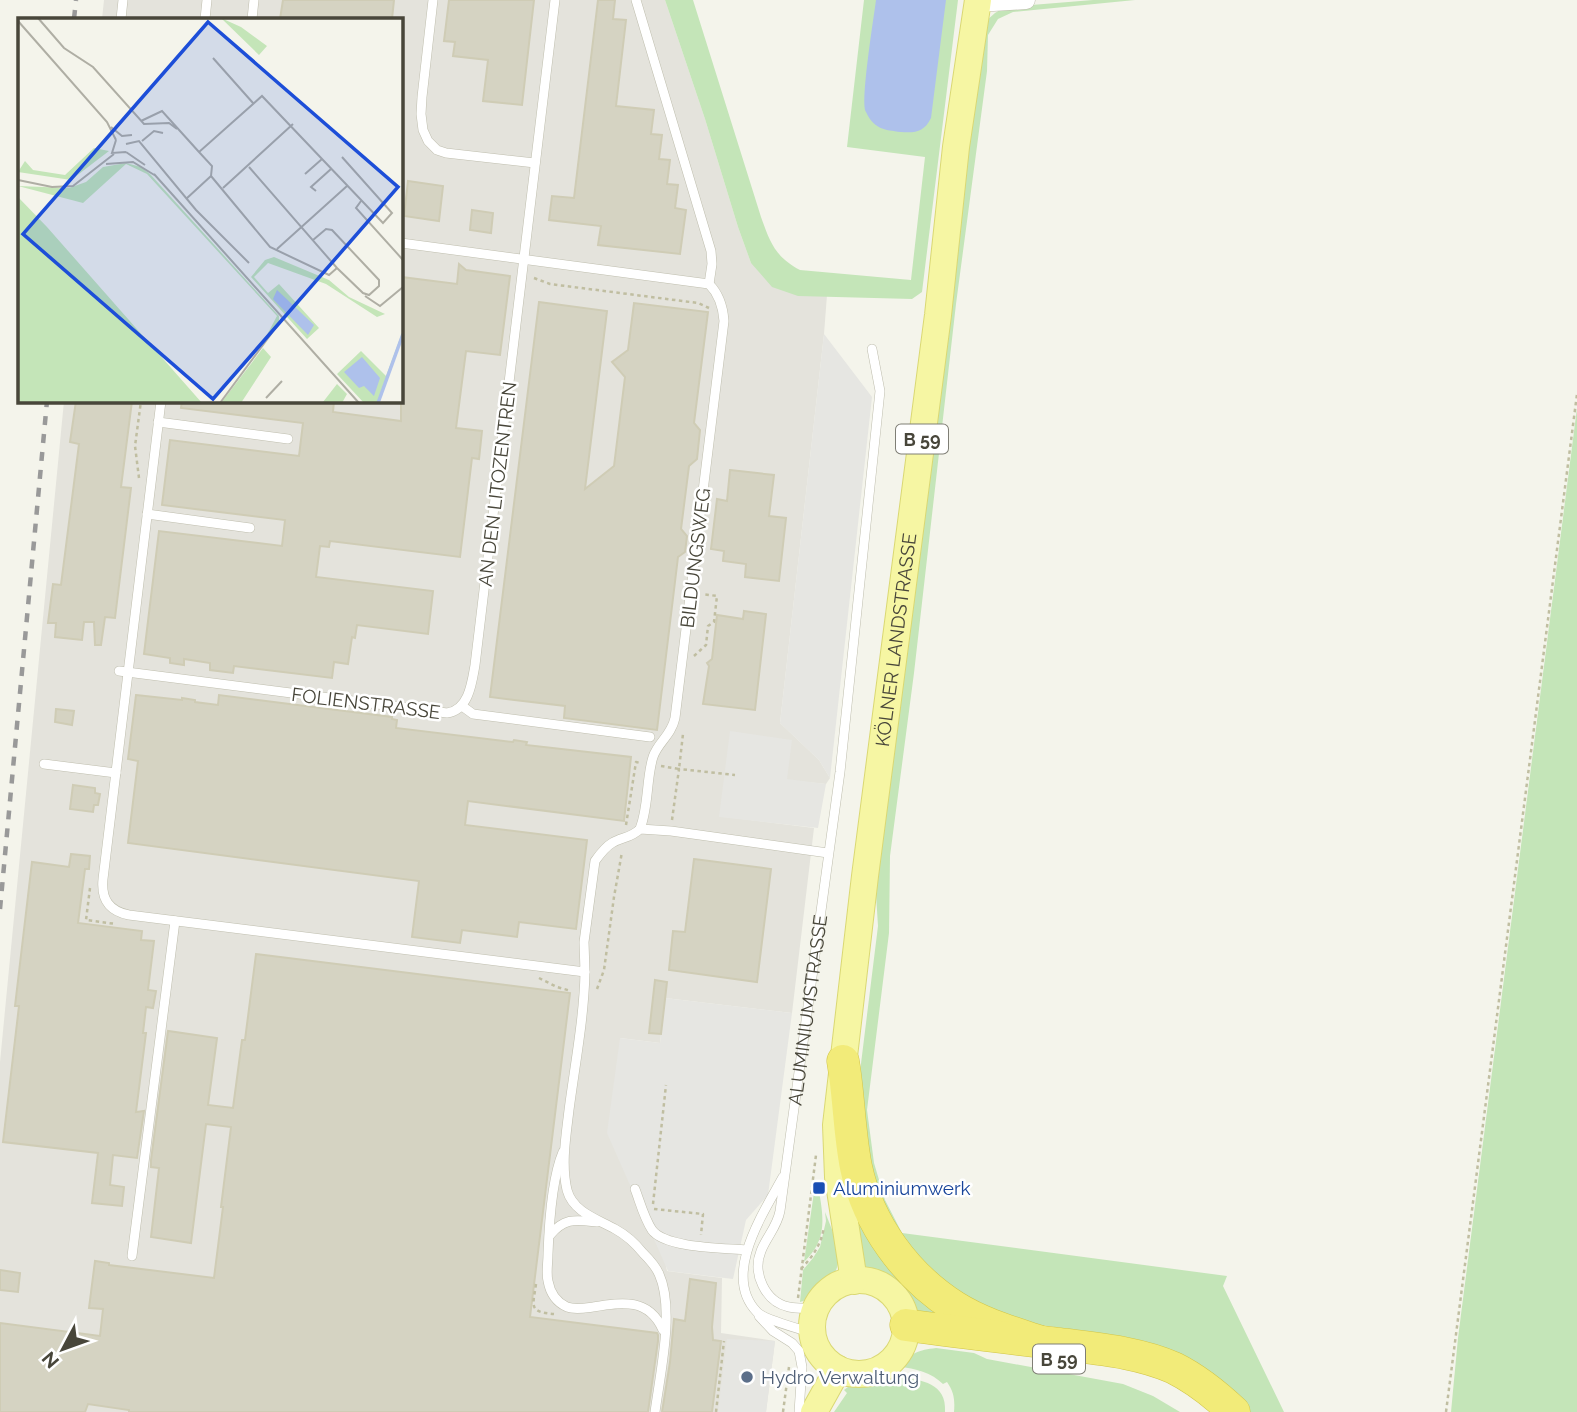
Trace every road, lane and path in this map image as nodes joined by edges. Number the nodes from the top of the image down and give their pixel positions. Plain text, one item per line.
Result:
1 (123, 0) edge
2 (207, 0) edge
3 (254, 0) edge
4 (433, 0) edge
5 (555, 0) edge
6 (636, 0) edge
7 (1026, 0) edge
8 (978, 2) edge
9 (121, 18) edge
10 (205, 18) edge
11 (252, 18) edge
12 (535, 163) junction
13 (402, 243) edge
14 (524, 259) junction
15 (523, 275) junction
16 (709, 284) junction
17 (711, 312) dead end
18 (872, 349) dead end
19 (1577, 394) edge
20 (161, 402) edge
21 (158, 422) junction
22 (288, 439) dead end
23 (147, 514) junction
24 (250, 528) dead end
25 (690, 593) junction
26 (691, 661) dead end
27 (124, 672) junction
28 (462, 706) junction
29 (683, 727) dead end
30 (650, 737) dead end
31 (44, 764) dead end
32 (652, 764) junction
33 (678, 769) junction
34 (116, 773) junction
35 (735, 775) dead end
36 (640, 829) junction
37 (671, 831) junction
38 (624, 839) junction
39 (828, 853) junction
40 (91, 880) dead end
41 (175, 921) junction
42 (124, 925) dead end
43 (585, 972) junction
44 (533, 976) dead end
45 (596, 993) dead end
46 (573, 996) dead end
47 (843, 1060) junction
48 (666, 1085) dead end
49 (564, 1147) junction
50 (787, 1169) junction
51 (819, 1176) dead end
52 (813, 1177) dead end
53 (635, 1189) dead end
54 (825, 1221) dead end
55 (599, 1222) junction
56 (549, 1237) junction
57 (699, 1245) junction
58 (746, 1250) junction
59 (132, 1256) dead end
60 (801, 1269) dead end
61 (537, 1276) dead end
62 (854, 1281) junction
63 (758, 1314) junction
64 (562, 1315) dead end
65 (815, 1320) junction
66 (665, 1333) junction
67 (905, 1333) junction
68 (724, 1341) dead end
69 (1044, 1343) junction
70 (838, 1369) junction
71 (654, 1412) edge
72 (716, 1412) edge
73 (799, 1412) edge
74 (814, 1412) edge
75 (1203, 1412) edge
76 (1234, 1412) edge
77 (1446, 1412) edge

1 - 9 lane
2 - 10 lane
3 - 11 lane
4 - 12 lane
5 - 12 lane, AN DEN LITOZENTREN
6 - 16 lane
7 - 8 street
8 - 47 main road, KÖLNER LANDSTRASSE / B 59
12 - 14 lane, AN DEN LITOZENTREN
13 - 14 lane
14 - 15 lane, AN DEN LITOZENTREN
14 - 16 lane
15 - 17 path
15 - 28 lane, AN DEN LITOZENTREN
16 - 25 lane, BILDUNGSWEG
18 - 39 lane, ALUMINIUMSTRASSE
19 - 77 path
20 - 21 lane
21 - 22 lane
21 - 23 lane
23 - 24 lane
23 - 27 lane
25 - 26 path
25 - 32 lane, BILDUNGSWEG
27 - 28 lane, FOLIENSTRASSE
27 - 34 lane
28 - 30 lane, FOLIENSTRASSE
29 - 33 path
31 - 34 lane
32 - 33 path
32 - 36 lane, BILDUNGSWEG
32 - 38 path
33 - 35 path
33 - 37 path
34 - 41 lane
36 - 37 lane
36 - 38 lane
37 - 39 lane
38 - 43 lane
38 - 45 path
39 - 50 lane, ALUMINIUMSTRASSE
40 - 42 path
41 - 43 lane
41 - 59 lane
43 - 49 lane
44 - 46 path
47 - 62 main road, KÖLNER LANDSTRASSE / B 59
47 - 69 highway
48 - 57 path
49 - 55 lane
49 - 56 lane
50 - 58 lane, ALUMINIUMSTRASSE
50 - 65 lane, ALUMINIUMSTRASSE
51 - 52 path
53 - 57 lane
54 - 60 path
55 - 56 lane
55 - 66 lane
56 - 66 lane
57 - 58 lane
58 - 63 lane, ALUMINIUMSTRASSE
61 - 64 path
62 - 65 main road
62 - 67 main road
63 - 65 lane
63 - 73 lane
65 - 70 main road
66 - 71 lane
67 - 69 highway
67 - 70 main road
67 - 75 highway, B 59
68 - 72 path
69 - 76 highway
70 - 74 main road

